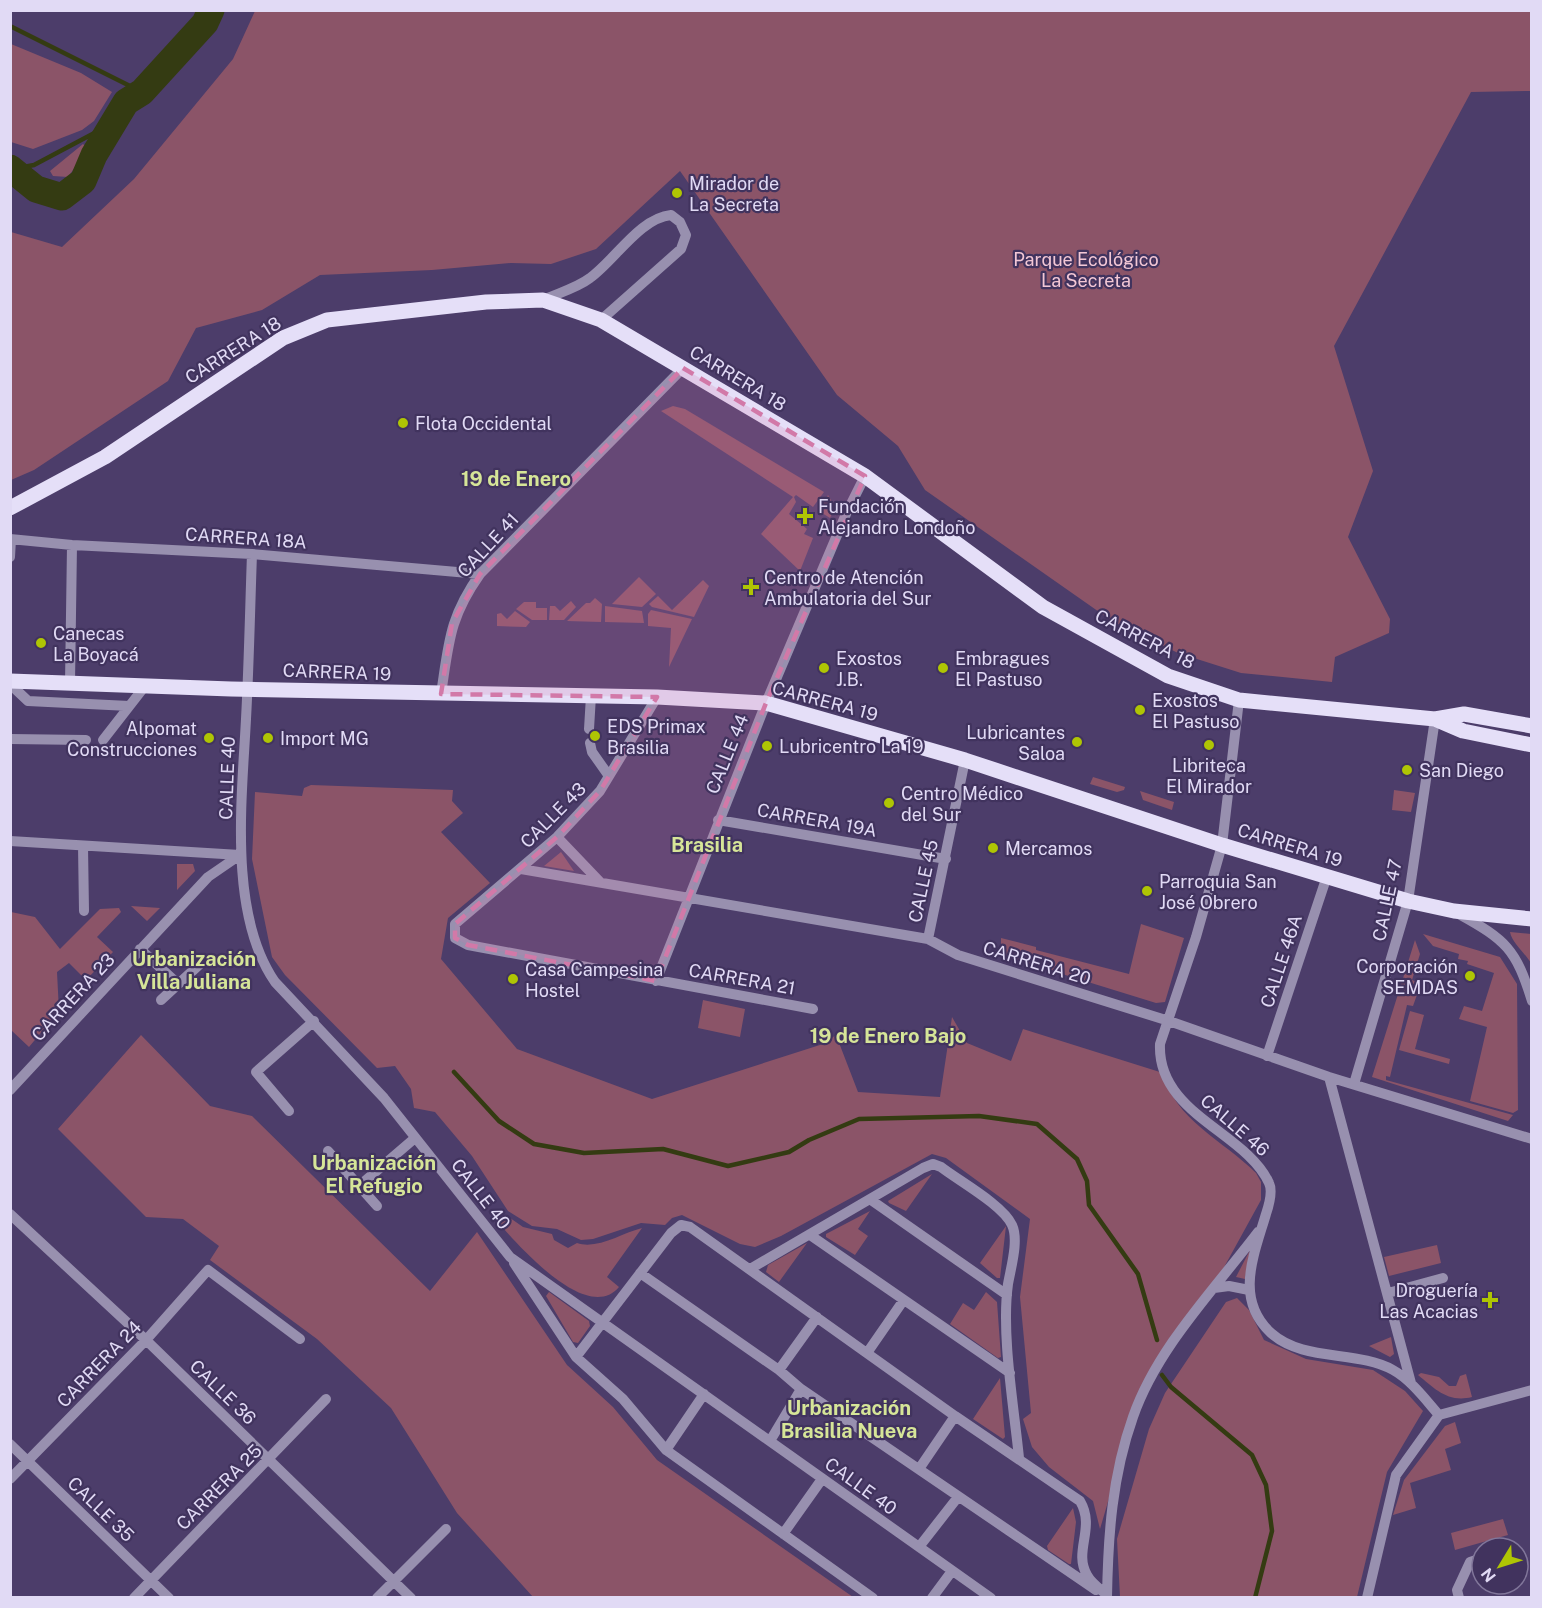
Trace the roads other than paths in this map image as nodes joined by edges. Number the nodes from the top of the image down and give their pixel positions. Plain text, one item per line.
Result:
1 (543, 300) junction
2 (601, 320) junction
3 (683, 368) junction
4 (865, 476) junction
5 (10, 508) edge
6 (11, 539) edge
7 (72, 545) junction
8 (252, 554) junction
9 (10, 557) edge
10 (480, 574) junction
11 (10, 682) edge
12 (70, 683) junction
13 (145, 686) junction
14 (247, 689) junction
15 (441, 694) junction
16 (591, 696) junction
17 (657, 698) junction
18 (1239, 700) junction
19 (766, 703) junction
20 (129, 706) junction
21 (1435, 719) junction
22 (1532, 726) edge
23 (589, 729) dead end
24 (10, 739) edge
25 (86, 740) dead end
26 (103, 740) dead end
27 (590, 743) dead end
28 (1532, 745) edge
29 (965, 760) junction
30 (609, 776) junction
31 (718, 820) junction
32 (558, 837) junction
33 (10, 841) edge
34 (1222, 845) junction
35 (83, 846) junction
36 (240, 855) junction
37 (946, 859) junction
38 (521, 869) junction
39 (1327, 876) junction
40 (601, 882) junction
41 (687, 898) junction
42 (1407, 901) junction
43 (84, 911) dead end
44 (1454, 911) junction
45 (1532, 919) edge
46 (456, 938) joint
47 (928, 939) junction
48 (140, 949) junction
49 (200, 964) dead end
50 (656, 981) junction
51 (178, 984) junction
52 (161, 1000) dead end
53 (1532, 1001) edge
54 (813, 1009) dead end
55 (1169, 1021) junction
56 (314, 1022) junction
57 (1267, 1056) junction
58 (1329, 1077) junction
59 (1354, 1084) junction
60 (10, 1090) edge
61 (289, 1111) dead end
62 (415, 1138) junction
63 (1532, 1139) edge
64 (328, 1151) dead end
65 (359, 1186) junction
66 (872, 1200) junction
67 (377, 1206) dead end
68 (10, 1214) edge
69 (1262, 1226) junction
70 (810, 1235) junction
71 (510, 1257) junction
72 (750, 1269) junction
73 (640, 1272) junction
74 (1443, 1278) dead end
75 (1214, 1288) junction
76 (1249, 1290) junction
77 (1388, 1293) junction
78 (1007, 1295) junction
79 (903, 1301) junction
80 (817, 1317) junction
81 (601, 1321) junction
82 (300, 1339) dead end
83 (146, 1340) junction
84 (867, 1353) junction
85 (576, 1357) junction
86 (779, 1370) junction
87 (1010, 1373) junction
88 (1411, 1383) junction
89 (801, 1389) junction
90 (1532, 1390) edge
91 (704, 1394) junction
92 (326, 1399) dead end
93 (1438, 1415) junction
94 (954, 1416) junction
95 (771, 1441) junction
96 (10, 1444) edge
97 (666, 1450) junction
98 (1019, 1458) junction
99 (269, 1460) junction
100 (27, 1461) junction
101 (919, 1469) junction
102 (10, 1479) edge
103 (822, 1479) junction
104 (958, 1497) junction
105 (446, 1528) dead end
106 (783, 1534) junction
107 (919, 1547) junction
108 (1470, 1562) edge
109 (952, 1571) junction
110 (150, 1580) junction
111 (393, 1580) junction
112 (1107, 1596) edge
113 (134, 1598) edge
114 (169, 1598) edge
115 (377, 1598) edge
116 (411, 1598) edge
117 (873, 1598) edge
118 (932, 1598) edge
119 (991, 1598) edge
120 (1367, 1598) edge
121 (1459, 1598) edge

1 - 2 main road, CARRERA 18
1 - 2 street
1 - 5 main road, CARRERA 18
2 - 3 main road, CARRERA 18
3 - 4 main road, CARRERA 18
3 - 10 street, CALLE 41
4 - 18 main road, CARRERA 18
4 - 19 street, CALLE 44
6 - 7 street, CARRERA 18A
6 - 9 street
7 - 8 street, CARRERA 18A
7 - 12 street
8 - 10 street, CARRERA 18A
8 - 14 street, CALLE 40
10 - 15 street, CALLE 41
11 - 12 main road, CARRERA 19
11 - 20 street
12 - 13 main road, CARRERA 19
13 - 14 main road, CARRERA 19
13 - 20 street
14 - 15 main road, CARRERA 19
14 - 36 street, CALLE 40
15 - 16 main road, CARRERA 19
16 - 17 main road, CARRERA 19
16 - 23 street
17 - 19 main road, CARRERA 19
17 - 30 street, CALLE 43
18 - 21 main road, CARRERA 18
18 - 34 street, CALLE 46
19 - 29 main road, CARRERA 19
19 - 31 street, CALLE 44
20 - 26 street
21 - 22 main road, CARRERA 18
21 - 28 main road, CARRERA 18
21 - 42 street, CALLE 47
24 - 25 street
27 - 30 street
29 - 34 main road, CARRERA 19
29 - 37 street, CALLE 45
30 - 32 street, CALLE 43
31 - 37 street, CARRERA 19A
31 - 41 street, CALLE 44
32 - 38 street, CALLE 43
32 - 40 street
33 - 35 street
34 - 39 main road, CARRERA 19
34 - 55 street, CALLE 46
35 - 36 street
35 - 43 street
36 - 48 street, CARRERA 23
36 - 56 street, CALLE 40
37 - 47 street, CALLE 45
38 - 40 street, CARRERA 20
38 - 46 street, CALLE 43
39 - 42 main road, CARRERA 19
39 - 57 street, CALLE 46A
40 - 41 street, CARRERA 20
41 - 47 street, CARRERA 20
41 - 50 street, CALLE 44
42 - 44 main road, CARRERA 19
42 - 59 street, CALLE 47
44 - 45 main road, CARRERA 19
44 - 53 street
46 - 50 street, CARRERA 21
47 - 55 street, CARRERA 20
48 - 51 street
48 - 60 street, CARRERA 23
49 - 51 street
50 - 54 street, CARRERA 21
51 - 52 street
55 - 57 street, CARRERA 20
55 - 69 street, CALLE 46
56 - 61 street
56 - 62 street, CALLE 40
57 - 58 street, CARRERA 20
58 - 59 street, CARRERA 20
58 - 77 street
59 - 63 street, CARRERA 20
62 - 65 street
62 - 71 street, CALLE 40
64 - 65 street
65 - 67 street
66 - 70 street
66 - 78 street
66 - 78 street
68 - 83 street, CALLE 36
69 - 75 street
69 - 76 street, CALLE 46
70 - 72 street
70 - 79 street
71 - 81 street, CALLE 40
71 - 85 street
72 - 73 street
72 - 80 street
73 - 81 street
73 - 86 street
74 - 77 street
75 - 76 street
75 - 112 street
76 - 88 street, CALLE 46
77 - 88 street
78 - 87 street
79 - 84 street
79 - 87 street
80 - 84 street
80 - 86 street
81 - 85 street
81 - 91 street, CALLE 40
82 - 83 street, CARRERA 24
83 - 99 street, CALLE 36
83 - 100 street, CARRERA 24
84 - 94 street
85 - 97 street
86 - 89 street
87 - 98 street
88 - 93 street, CALLE 46
89 - 95 street
89 - 101 street
90 - 93 street
91 - 95 street, CALLE 40
91 - 97 street
92 - 99 street, CARRERA 25
93 - 120 street
94 - 98 street
94 - 101 street
95 - 103 street, CALLE 40
96 - 100 street, CALLE 35
97 - 106 street
98 - 112 street
99 - 110 street, CARRERA 25
99 - 111 street, CALLE 36
100 - 102 street, CARRERA 24
100 - 110 street, CALLE 35
101 - 104 street
103 - 106 street
103 - 107 street, CALLE 40
104 - 107 street
104 - 112 street
105 - 111 street
106 - 117 street
107 - 109 street, CALLE 40
108 - 121 street
109 - 118 street
109 - 119 street, CALLE 40
110 - 113 street, CARRERA 25
110 - 114 street, CALLE 35
111 - 115 street
111 - 116 street, CALLE 36

